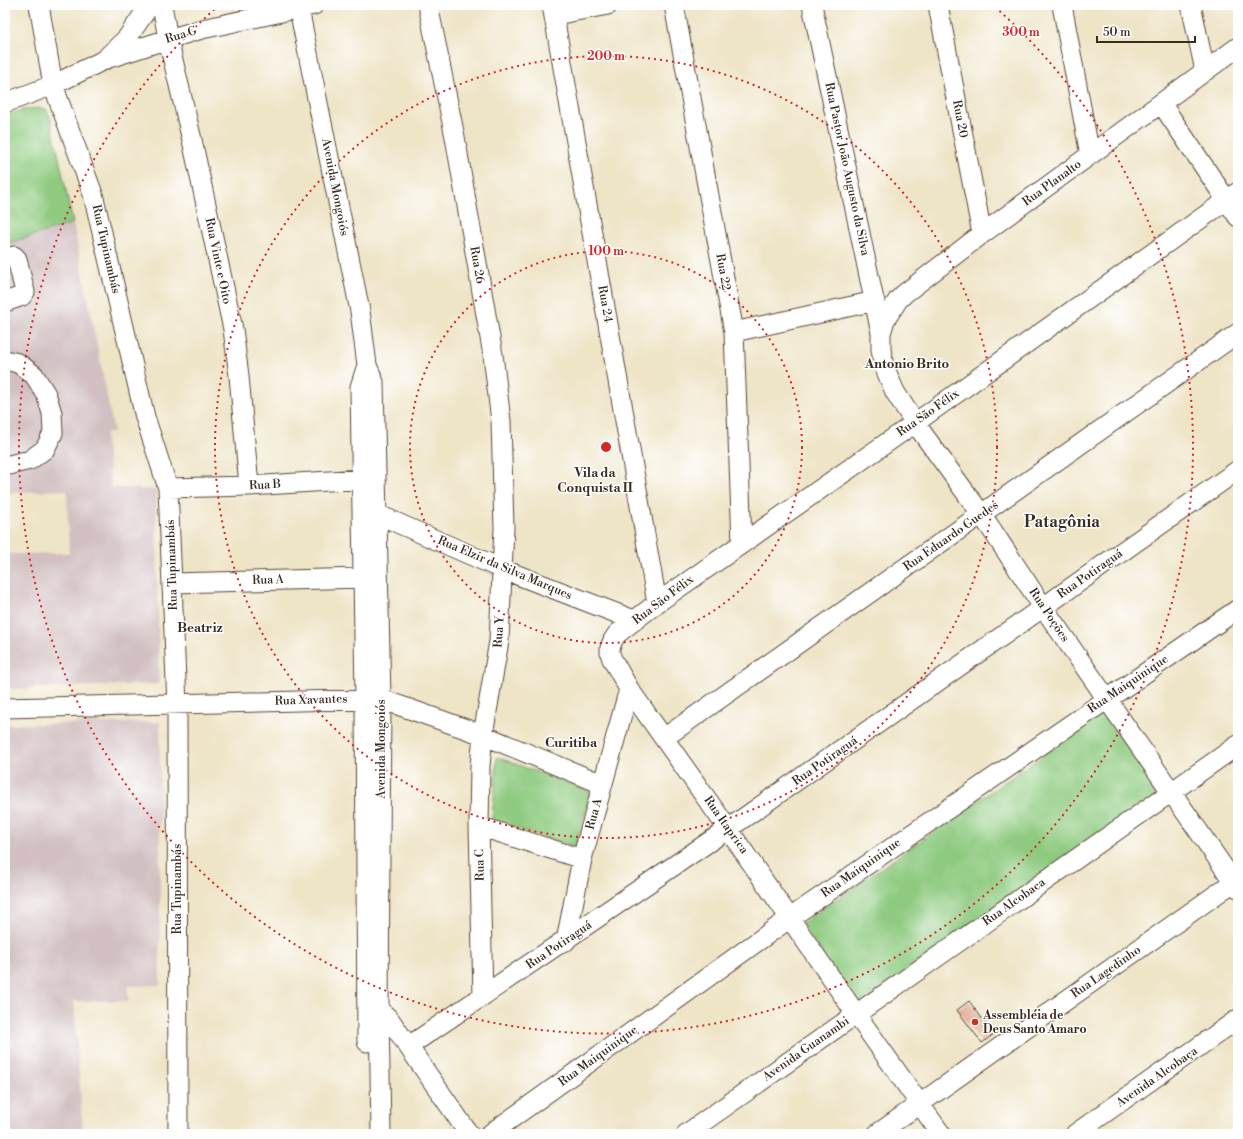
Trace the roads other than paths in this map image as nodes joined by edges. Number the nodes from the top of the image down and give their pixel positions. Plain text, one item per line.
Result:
1 (38, 5) edge
2 (150, 5) edge
3 (162, 5) edge
4 (428, 5) edge
5 (608, 5) edge
6 (674, 5) edge
7 (812, 5) edge
8 (938, 5) edge
9 (1062, 5) edge
10 (1191, 5) edge
11 (306, 7) edge
12 (554, 10) edge
13 (168, 39) junction
14 (1238, 47) edge
15 (106, 59) junction
16 (1205, 71) junction
17 (53, 85) junction
18 (5, 103) edge
19 (1161, 103) junction
20 (1090, 155) junction
21 (1232, 196) edge
22 (1238, 217) edge
23 (982, 234) junction
24 (5, 258) edge
25 (875, 301) junction
26 (5, 302) edge
27 (734, 332) junction
28 (881, 333) junction
29 (1238, 333) edge
30 (6, 356) edge
31 (368, 365) junction
32 (915, 422) junction
33 (5, 466) edge
34 (1238, 470) edge
35 (361, 479) junction
36 (249, 486) junction
37 (168, 488) junction
38 (377, 514) junction
39 (982, 515) junction
40 (504, 528) joint
41 (742, 543) junction
42 (502, 569) junction
43 (363, 578) junction
44 (173, 583) junction
45 (657, 603) junction
46 (1043, 608) junction
47 (1238, 609) edge
48 (634, 620) junction
49 (617, 634) joint
50 (629, 689) junction
51 (1107, 698) junction
52 (373, 699) junction
53 (177, 705) junction
54 (5, 708) edge
55 (483, 735) junction
56 (664, 738) junction
57 (1238, 745) edge
58 (602, 784) junction
59 (1172, 791) junction
60 (479, 826) junction
61 (728, 829) junction
62 (582, 859) junction
63 (1237, 883) edge
64 (790, 918) junction
65 (566, 941) junction
66 (482, 996) junction
67 (373, 1012) junction
68 (856, 1014) junction
69 (1238, 1019) edge
70 (409, 1046) junction
71 (920, 1103) junction
72 (178, 1134) edge
73 (368, 1134) edge
74 (381, 1134) edge
75 (469, 1134) edge
76 (490, 1134) edge
77 (686, 1134) edge
78 (877, 1134) edge
79 (941, 1134) edge
80 (1075, 1134) edge

1 - 17 street, Rua Tupinambás
2 - 15 street
3 - 13 street, Rua Vinte e Oito
4 - 40 street, Rua 26
5 - 12 street
6 - 27 street, Rua 22
7 - 25 street, Rua Pastor João Augusto da Silva
8 - 23 street, Rua 20
9 - 20 street
10 - 16 street
11 - 13 street, Rua G
11 - 31 street, Avenida Mongoiós
12 - 45 street, Rua 24
13 - 15 street, Rua G
13 - 36 street, Rua Vinte e Oito
14 - 16 street, Rua Planalto
15 - 17 street, Rua G
16 - 19 street, Rua Planalto
17 - 18 street, Rua G
17 - 37 street, Rua Tupinambás
19 - 20 street, Rua Planalto
19 - 21 street
20 - 23 street, Rua Planalto
21 - 22 street
21 - 32 street, Rua São Félix
23 - 28 street, Rua Planalto
24 - 26 street
25 - 27 street
25 - 28 street, Rua Pastor João Augusto da Silva
27 - 41 street, Rua 22
28 - 32 street, Rua Poções
29 - 39 street, Rua Eduardo Guedes
30 - 33 street
31 - 35 street, Avenida Mongoiós
31 - 38 street, Avenida Mongoiós
32 - 39 street, Rua Poções
32 - 41 street, Rua São Félix
34 - 46 street, Rua Potiraguá
35 - 36 street, Rua B
35 - 43 street, Avenida Mongoiós
36 - 37 street, Rua B
37 - 44 street, Rua Tupinambás
38 - 42 street, Rua Elzir da Silva Marques
38 - 52 street, Avenida Mongoiós
39 - 46 street, Rua Poções
39 - 56 street, Rua Eduardo Guedes
40 - 42 street, Rua Y
41 - 45 street, Rua São Félix
42 - 48 street, Rua Elzir da Silva Marques
42 - 55 street, Rua Y
43 - 44 street, Rua A
43 - 52 street, Avenida Mongoiós
44 - 53 street, Rua Tupinambás
45 - 48 street, Rua São Félix
46 - 51 street, Rua Poções
46 - 61 street, Rua Potiraguá
47 - 51 street, Rua Maiquinique
48 - 49 street, Rua São Félix
49 - 50 street, Rua Itaprica
50 - 56 street, Rua Itaprica
50 - 58 street, Rua A
51 - 59 street, Rua Poções
51 - 64 street, Rua Maiquinique
52 - 53 street, Rua Xavantes
52 - 55 street, Rua Xavantes
52 - 67 street, Avenida Mongoiós
53 - 54 street, Rua Xavantes
53 - 72 street, Rua Tupinambás
55 - 58 street, Rua Xavantes
55 - 60 street, Rua C
56 - 61 street, Rua Itaprica
57 - 59 street, Rua Alcobaca
58 - 62 street, Rua A
59 - 63 street, Rua Poções
59 - 68 street, Rua Alcobaca
60 - 62 street
60 - 66 street, Rua C
61 - 64 street, Rua Itaprica
61 - 65 street, Rua Potiraguá
62 - 65 street, Rua A
63 - 71 street, Rua Lagedinho
64 - 68 street, Rua Itaprica
64 - 76 street, Rua Maiquinique
65 - 66 street, Rua Potiraguá
66 - 70 street, Rua Potiraguá
67 - 70 street
67 - 73 street, Avenida Mongoiós
67 - 74 street, Avenida Mongoiós
68 - 71 street, Avenida Guanambi
68 - 77 street, Avenida Guanambi
69 - 80 street, Avenida Alcobaça
70 - 75 street
71 - 78 street, Rua Lagedinho
71 - 79 street

